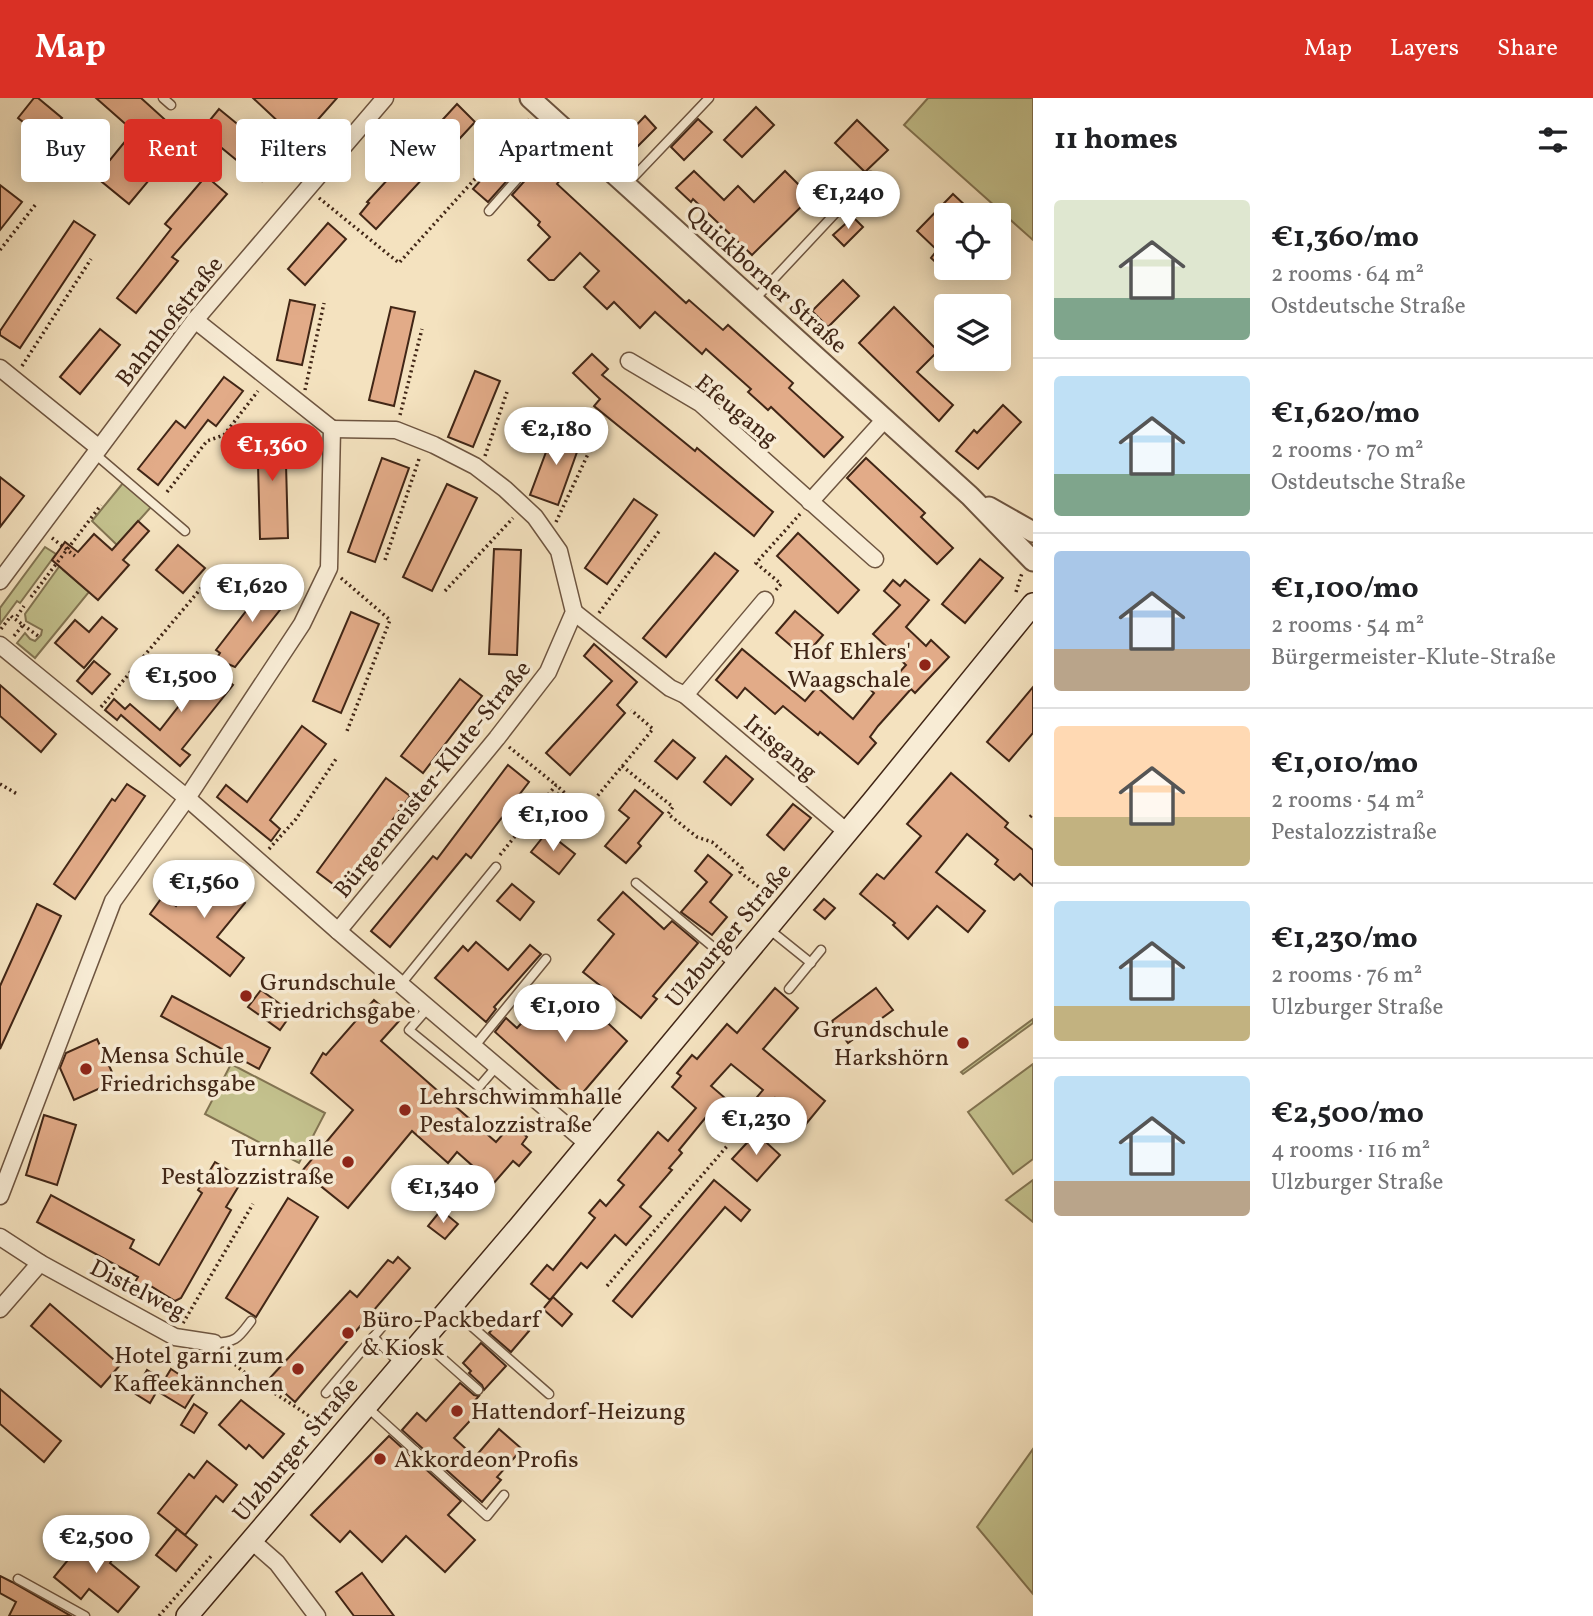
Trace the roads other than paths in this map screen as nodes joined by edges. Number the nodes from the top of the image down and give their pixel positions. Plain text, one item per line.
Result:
1 (163, 98) edge
2 (385, 98) edge
3 (709, 98) edge
4 (535, 102) edge
5 (171, 105) dead end
6 (554, 119) edge
7 (870, 176) dead end
8 (515, 182) edge
9 (625, 182) edge
10 (627, 184) junction
11 (489, 211) dead end
12 (753, 301) junction
13 (195, 320) junction
14 (629, 361) dead end
15 (0, 368) edge
16 (885, 419) junction
17 (332, 429) junction
18 (97, 451) junction
19 (970, 496) junction
20 (810, 502) junction
21 (185, 531) dead end
22 (1033, 532) edge
23 (875, 559) dead end
24 (1033, 561) edge
25 (0, 581) edge
26 (1029, 596) edge
27 (765, 600) road end
28 (574, 612) junction
29 (2, 646) edge
30 (685, 695) junction
31 (187, 798) junction
32 (847, 832) junction
33 (496, 867) road end
34 (636, 883) dead end
35 (767, 928) junction
36 (338, 931) junction
37 (821, 950) dead end
38 (545, 959) dead end
39 (810, 963) junction
40 (736, 966) junction
41 (401, 984) junction
42 (789, 989) dead end
43 (428, 1008) junction
44 (474, 1047) junction
45 (497, 1066) junction
46 (588, 1144) junction
47 (0, 1196) edge
48 (0, 1237) edge
49 (40, 1263) junction
50 (450, 1307) junction
51 (0, 1309) edge
52 (251, 1321) dead end
53 (387, 1321) dead end
54 (373, 1337) junction
55 (422, 1340) junction
56 (215, 1343) joint
57 (401, 1364) junction
58 (478, 1390) dead end
59 (326, 1393) dead end
60 (549, 1394) dead end
61 (365, 1405) junction
62 (505, 1495) dead end
63 (252, 1541) junction
64 (18, 1579) dead end
65 (85, 1616) edge
66 (187, 1616) edge
67 (317, 1616) edge

1 - 5 lane
2 - 13 street, Bahnhofstraße
3 - 10 lane
4 - 6 street, Quickborner Straße
7 - 12 lane
8 - 11 lane
9 - 10 street, Quickborner Straße
10 - 12 street, Quickborner Straße
12 - 16 street, Quickborner Straße
13 - 17 street
13 - 18 street, Bahnhofstraße
14 - 20 street, Efeugang
15 - 18 street
16 - 19 street, Quickborner Straße
16 - 20 street
17 - 28 street
17 - 31 street
18 - 21 lane
18 - 25 street, Bahnhofstraße
19 - 22 street, Quickborner Straße
19 - 24 street, Quickborner Straße
20 - 23 street, Efeugang
26 - 32 main road, Ulzburger Straße
27 - 30 street
28 - 30 street, Irisgang
28 - 36 street, Bürgermeister-Klute-Straße
29 - 31 street
30 - 32 street, Irisgang
31 - 36 street
31 - 47 street
32 - 35 main road, Ulzburger Straße
33 - 41 lane
34 - 40 lane
35 - 39 lane
35 - 40 main road, Ulzburger Straße
36 - 41 street
37 - 39 lane
38 - 44 lane
39 - 42 lane
40 - 46 main road, Ulzburger Straße
41 - 43 street
43 - 44 street
43 - 45 lane
44 - 45 street
45 - 46 street
46 - 50 main road, Ulzburger Straße
48 - 49 street, Distelweg
49 - 51 street
49 - 56 street, Distelweg
50 - 55 main road, Ulzburger Straße
50 - 60 lane
52 - 56 lane
53 - 54 lane
54 - 57 lane
54 - 59 lane
55 - 57 main road, Ulzburger Straße
55 - 58 lane
57 - 61 main road, Ulzburger Straße
61 - 62 lane
61 - 63 main road, Ulzburger Straße
63 - 66 main road, Ulzburger Straße
63 - 67 street
64 - 65 lane

